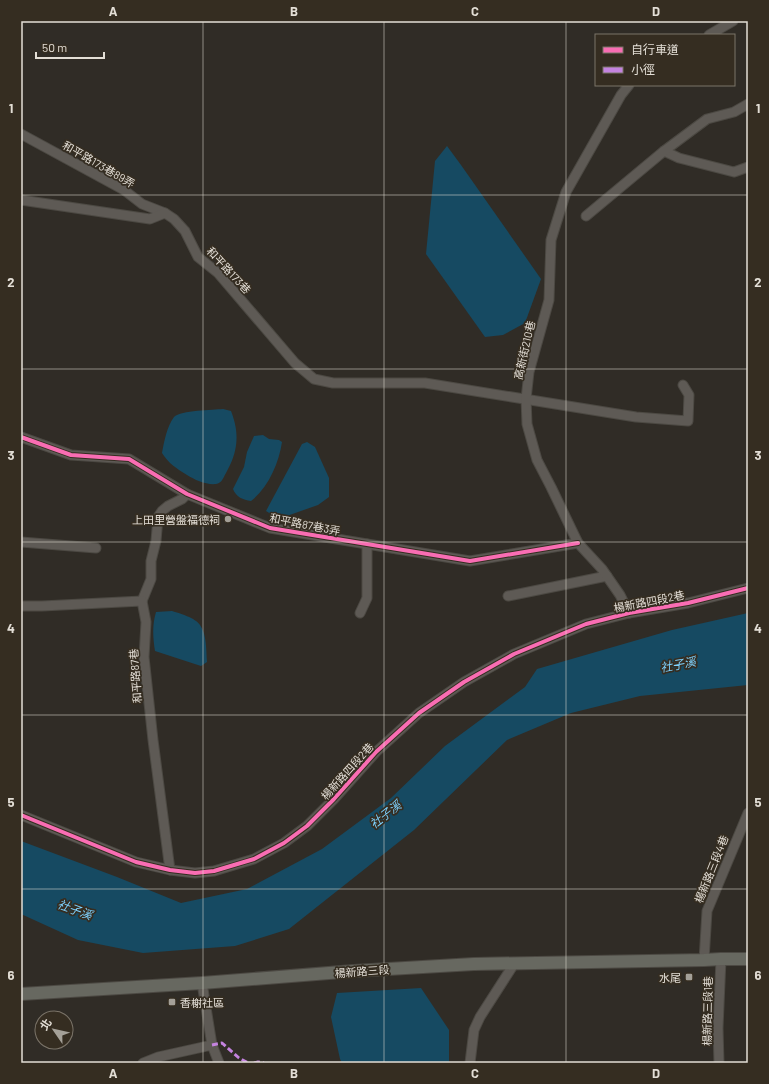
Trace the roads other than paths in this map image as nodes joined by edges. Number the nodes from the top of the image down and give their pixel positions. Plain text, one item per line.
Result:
1 (733, 21) edge
2 (711, 34) edge
3 (628, 86) edge
4 (748, 104) edge
5 (21, 134) edge
6 (664, 151) junction
7 (748, 167) edge
8 (21, 200) edge
9 (165, 213) junction
10 (586, 216) dead end
11 (683, 385) dead end
12 (526, 399) junction
13 (21, 437) edge
14 (187, 494) junction
15 (21, 542) edge
16 (578, 543) junction
17 (367, 544) junction
18 (96, 548) dead end
19 (607, 576) junction
20 (748, 588) edge
21 (508, 596) dead end
22 (142, 601) junction
23 (21, 606) edge
24 (629, 612) junction
25 (360, 613) dead end
26 (748, 813) edge
27 (21, 815) edge
28 (170, 870) junction
29 (721, 959) junction
30 (748, 959) edge
31 (704, 960) junction
32 (514, 964) junction
33 (202, 983) junction
34 (21, 994) edge
35 (212, 1045) junction
36 (143, 1063) edge
37 (220, 1063) edge
38 (470, 1063) edge
39 (719, 1063) edge

1 - 2 street
3 - 12 street, 高新街210巷
4 - 6 street
5 - 9 street, 和平路173巷89弄
6 - 7 street
6 - 10 street
8 - 9 street
9 - 12 street, 和平路173巷
11 - 12 street
12 - 16 street, 高新街210巷
13 - 14 street, 和平路87巷3弄
14 - 17 street, 和平路87巷3弄
14 - 22 street
15 - 18 street
16 - 17 street, 和平路87巷3弄
16 - 19 street, 高新街210巷
17 - 25 street
19 - 21 street
19 - 24 street, 高新街210巷
20 - 24 street, 楊新路四段2巷
22 - 23 street
22 - 28 street, 和平路87巷
24 - 28 street, 楊新路四段2巷
26 - 31 street, 楊新路三段4巷
27 - 28 street, 楊新路四段2巷
29 - 30 main road, 楊新路三段
29 - 31 main road, 楊新路三段
29 - 39 street, 楊新路三段1巷
31 - 32 main road, 楊新路三段
32 - 33 main road, 楊新路三段
32 - 38 street
33 - 34 main road, 楊新路三段
33 - 35 street
35 - 36 street
35 - 37 street

